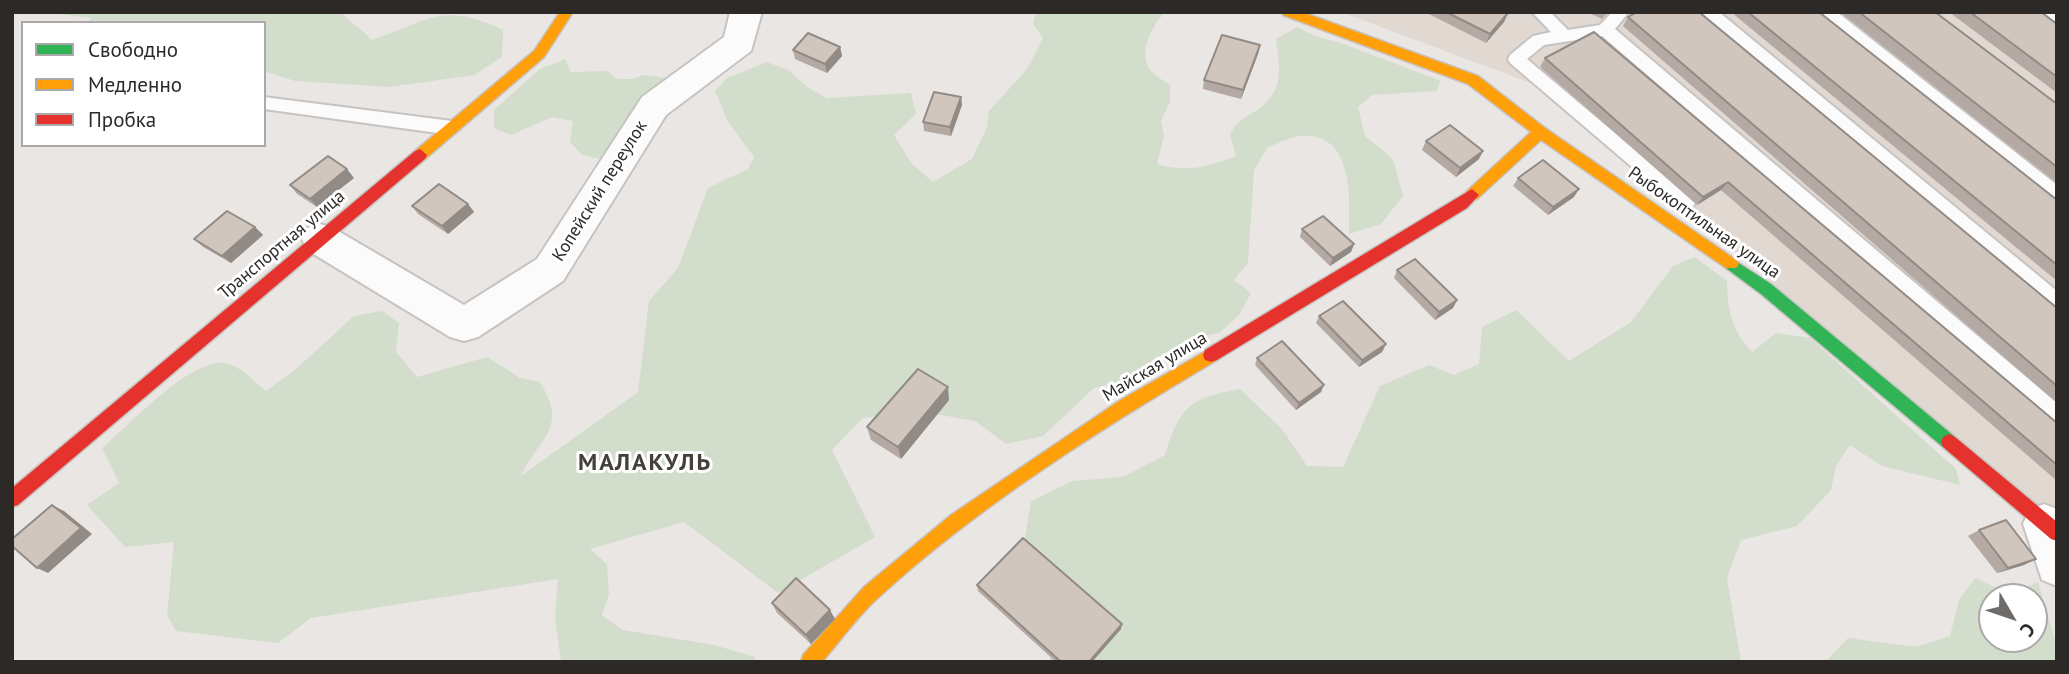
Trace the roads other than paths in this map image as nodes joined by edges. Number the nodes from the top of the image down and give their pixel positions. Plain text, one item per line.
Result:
1 (567, 12) edge
2 (746, 12) edge
3 (1288, 12) edge
4 (1539, 12) edge
5 (1621, 12) edge
6 (1708, 12) edge
7 (1826, 12) edge
8 (2043, 12) edge
9 (2057, 22) edge
10 (1605, 30) junction
11 (1564, 36) junction
12 (266, 103) edge
13 (452, 128) junction
14 (1540, 132) junction
15 (2057, 195) edge
16 (1686, 203) dead end
17 (320, 239) junction
18 (2057, 302) edge
19 (2057, 416) edge
20 (12, 499) edge
21 (2051, 529) edge
22 (2057, 565) edge
23 (810, 662) edge

1 - 13 street, Транспортная улица
2 - 17 street, Копейский переулок
3 - 14 street, Рыбокоптильная улица
4 - 11 lane
5 - 10 lane
6 - 18 lane
7 - 15 lane
8 - 9 lane
10 - 11 lane
10 - 19 lane
11 - 16 lane
12 - 13 lane
13 - 17 street, Транспортная улица
14 - 21 street, Рыбокоптильная улица
14 - 23 street, Майская улица
17 - 20 street, Транспортная улица
21 - 22 street

